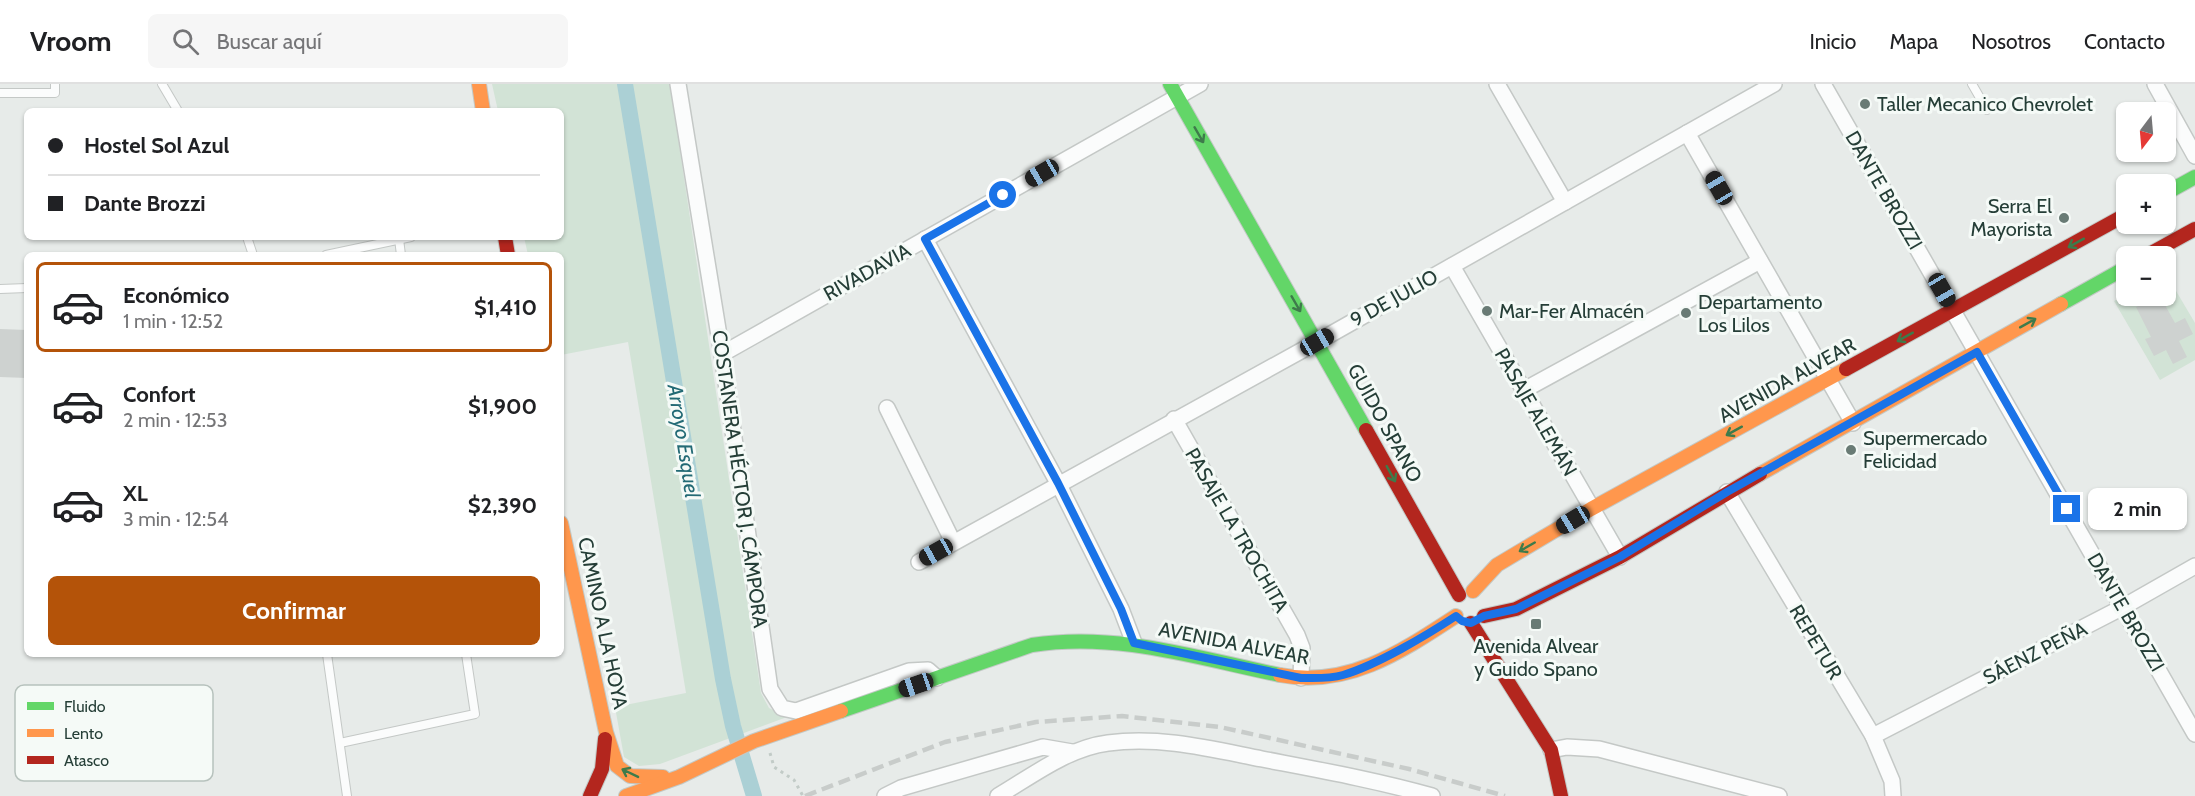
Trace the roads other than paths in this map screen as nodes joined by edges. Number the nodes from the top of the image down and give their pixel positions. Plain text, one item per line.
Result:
1 (56, 84) edge
2 (162, 84) edge
3 (479, 84) edge
4 (678, 84) edge
5 (1200, 84) edge
6 (1497, 84) edge
7 (1774, 84) edge
8 (1823, 84) edge
9 (1972, 84) edge
10 (2155, 84) edge
11 (1174, 90) edge
12 (0, 93) edge
13 (176, 108) edge
14 (483, 108) edge
15 (1987, 110) dead end
16 (1687, 133) junction
17 (2195, 156) edge
18 (2195, 177) edge
19 (2176, 187) edge
20 (1565, 202) junction
21 (2116, 220) edge
22 (2195, 229) edge
23 (925, 239) junction
24 (399, 240) joint
25 (2164, 246) edge
26 (341, 252) edge
27 (401, 252) edge
28 (1760, 261) junction
29 (1452, 266) junction
30 (2116, 273) edge
31 (24, 288) edge
32 (0, 289) edge
33 (1954, 311) junction
34 (1317, 342) junction
35 (1977, 352) junction
36 (722, 354) junction
37 (1828, 380) junction
38 (1524, 390) junction
39 (887, 408) dead end
40 (1174, 419) junction
41 (1853, 423) junction
42 (1058, 483) junction
43 (1727, 492) junction
44 (1591, 509) junction
45 (953, 542) junction
46 (564, 550) edge
47 (1620, 557) junction
48 (919, 562) dead end
49 (2195, 566) edge
50 (567, 576) edge
51 (1459, 595) junction
52 (2124, 607) junction
53 (1480, 608) junction
54 (1456, 616) junction
55 (1134, 643) junction
56 (327, 657) edge
57 (466, 657) edge
58 (937, 678) junction
59 (1301, 678) junction
60 (606, 732) junction
61 (2195, 734) edge
62 (1872, 736) junction
63 (760, 739) joint
64 (340, 743) junction
65 (1551, 750) junction
66 (1072, 752) junction
67 (679, 777) junction
68 (1561, 792) edge
69 (347, 796) edge
70 (590, 796) edge
71 (626, 796) edge
72 (885, 796) edge
73 (998, 796) edge
74 (1432, 796) edge
75 (1779, 796) edge
76 (1893, 796) edge

1 - 12 lane
2 - 13 lane
3 - 14 street
4 - 36 street, COSTANERA HÉCTOR J. CÁMPORA
5 - 11 street, RIVADAVIA
6 - 20 street
7 - 16 street, 9 DE JULIO
8 - 33 street, DANTE BROZZI
9 - 15 lane
10 - 17 street
11 - 23 street, RIVADAVIA
11 -> 34 street, GUIDO SPANO
16 - 20 street, 9 DE JULIO
16 - 28 street
18 - 19 street
20 - 29 street, 9 DE JULIO
21 -> 33 street, AVENIDA ALVEAR
22 - 25 street
23 - 36 street, RIVADAVIA
23 - 42 street
24 - 26 lane
24 - 27 lane
28 - 37 street
28 - 38 street
29 - 34 street, 9 DE JULIO
29 - 38 street, PASAJE ALEMÁN
35 -> 30 street
31 - 32 lane
33 - 35 street, DANTE BROZZI
33 -> 37 street, AVENIDA ALVEAR
34 - 40 street, 9 DE JULIO
34 -> 51 street, GUIDO SPANO
35 - 41 street
35 - 52 street, DANTE BROZZI
36 - 58 street, COSTANERA HÉCTOR J. CÁMPORA
37 - 41 street
37 -> 44 street, AVENIDA ALVEAR
38 - 44 street, PASAJE ALEMÁN
39 - 45 street
40 - 42 street, 9 DE JULIO
40 - 59 street, PASAJE LA TROCHITA
41 - 43 street
42 - 45 street, 9 DE JULIO
42 - 55 street
43 - 47 street
43 - 62 street, REPETUR
44 - 47 street, PASAJE ALEMÁN
44 -> 53 street, AVENIDA ALVEAR
45 - 48 street, 9 DE JULIO
46 - 50 street, CAMINO A LA HOYA
47 - 53 street
49 - 52 street, SÁENZ PEÑA
50 - 60 street, CAMINO A LA HOYA
51 - 53 street
51 - 54 street
52 - 61 street, DANTE BROZZI
52 - 62 street, SÁENZ PEÑA
53 - 54 street
53 - 65 street
54 - 59 street, AVENIDA ALVEAR
55 - 58 street, AVENIDA ALVEAR
55 - 59 street, AVENIDA ALVEAR
56 - 64 lane
57 - 64 lane
58 - 63 street, AVENIDA ALVEAR
67 -> 60 street, CAMINO A LA HOYA
60 - 70 street, CAMINO A LA HOYA
62 - 76 street, REPETUR
63 - 67 street, CAMINO A LA HOYA
64 - 69 lane
65 - 68 street
65 - 75 street
66 - 72 street
66 - 73 street
66 - 74 street
67 - 71 street, CAMINO A LA HOYA

